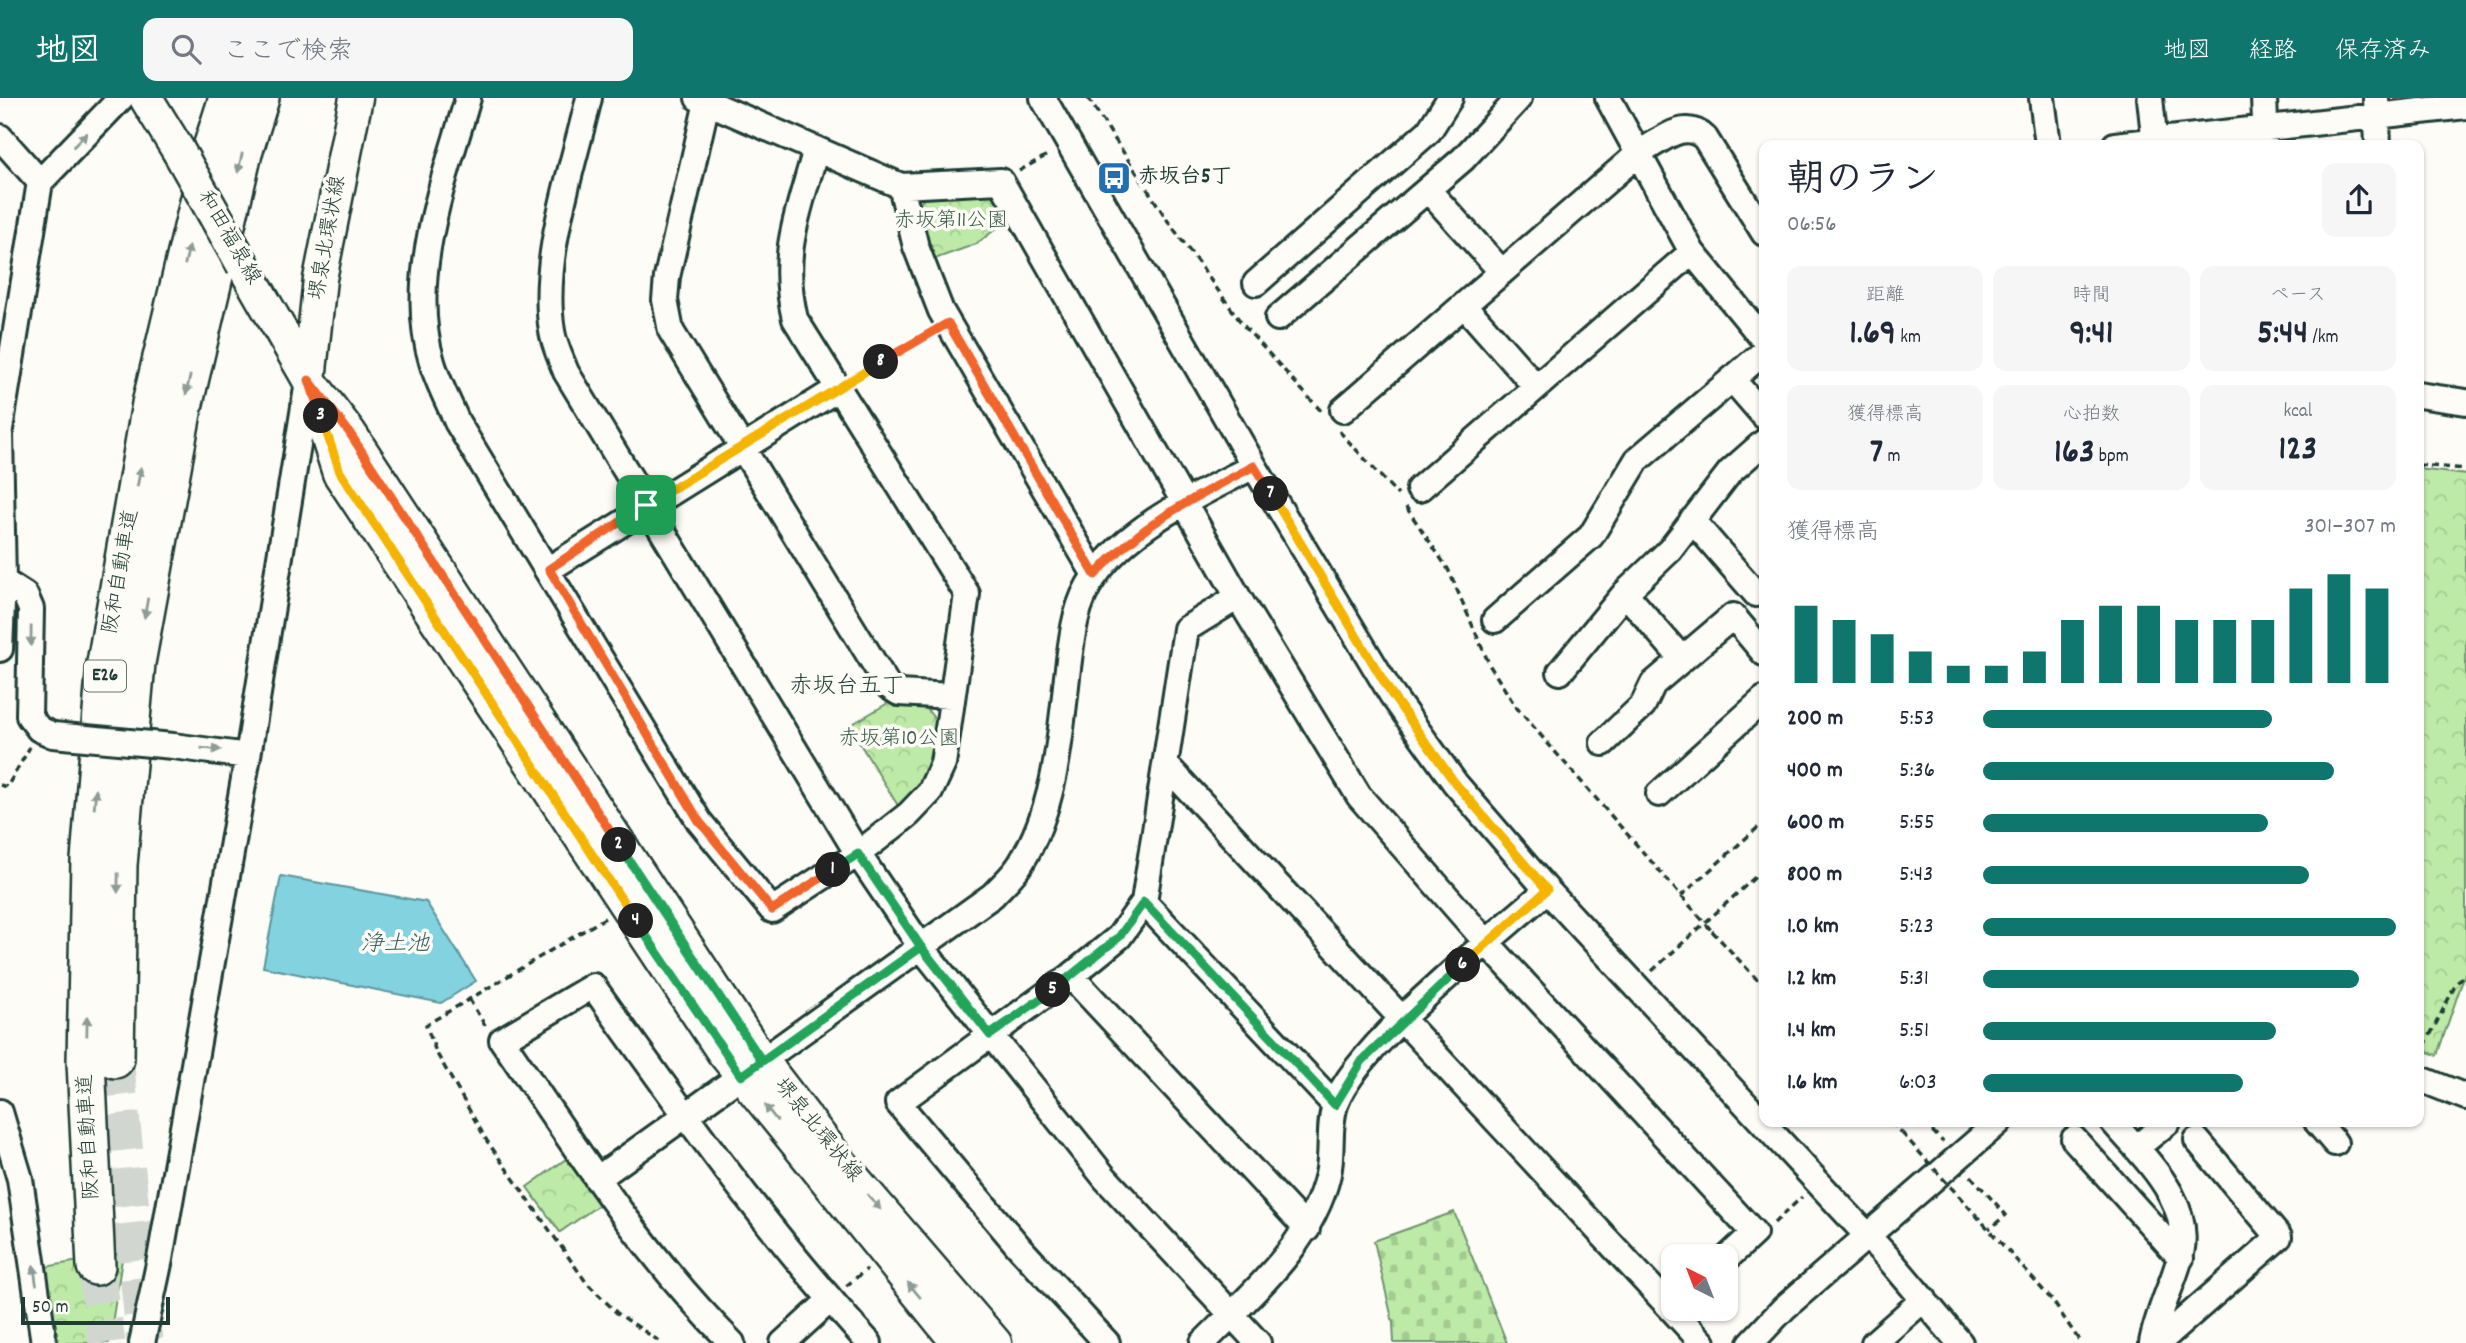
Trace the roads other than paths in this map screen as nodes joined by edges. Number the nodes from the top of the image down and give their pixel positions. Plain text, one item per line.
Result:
1 (121, 98) edge
2 (146, 98) edge
3 (228, 98) edge
4 (260, 98) edge
5 (356, 98) edge
6 (468, 98) edge
7 (589, 98) edge
8 (1043, 98) edge
9 (1450, 98) edge
10 (1519, 98) edge
11 (1608, 98) edge
12 (2042, 98) edge
13 (2150, 98) edge
14 (2264, 98) edge
15 (702, 100) edge
16 (2466, 107) edge
17 (2376, 108) edge
18 (0, 137) edge
19 (2266, 137) edge
20 (2047, 140) edge
21 (2155, 140) edge
22 (2210, 140) edge
23 (2378, 140) edge
24 (816, 149) junction
25 (1639, 153) junction
26 (40, 182) junction
27 (901, 186) junction
28 (1428, 190) junction
29 (1759, 225) edge
30 (1692, 252) junction
31 (1502, 272) junction
32 (1256, 283) dead end
33 (1464, 305) junction
34 (1278, 318) dead end
35 (1759, 334) edge
36 (1759, 356) edge
37 (1732, 379) junction
38 (309, 380) junction
39 (1536, 387) junction
40 (839, 388) junction
41 (2424, 396) edge
42 (2466, 401) edge
43 (1759, 410) edge
44 (1335, 417) road end
45 (0, 432) edge
46 (742, 446) junction
47 (1759, 446) edge
48 (1254, 466) junction
49 (1419, 489) dead end
50 (1185, 503) junction
51 (646, 505) junction
52 (1692, 520) junction
53 (549, 569) junction
54 (1095, 575) junction
55 (3, 581) junction
56 (1759, 589) edge
57 (1759, 591) edge
58 (1625, 593) junction
59 (1238, 597) junction
60 (1733, 615) junction
61 (1495, 620) dead end
62 (1759, 647) edge
63 (0, 649) edge
64 (1682, 659) junction
65 (1560, 672) dead end
66 (951, 696) junction
67 (1759, 704) edge
68 (1603, 743) dead end
69 (248, 756) junction
70 (1167, 766) junction
71 (1659, 794) dead end
72 (858, 854) junction
73 (1547, 890) junction
74 (1144, 902) junction
75 (1488, 943) junction
76 (921, 947) junction
77 (1071, 976) junction
78 (1404, 1019) junction
79 (990, 1035) junction
80 (115, 1059) tunnel mouth
81 (752, 1069) junction
82 (2424, 1080) edge
83 (2466, 1097) edge
84 (1335, 1105) junction
85 (0, 1112) edge
86 (685, 1115) junction
87 (1759, 1118) edge
88 (1768, 1127) edge
89 (1993, 1127) edge
90 (2117, 1127) edge
91 (2162, 1127) edge
92 (2321, 1127) edge
93 (2074, 1139) dead end
94 (2197, 1140) dead end
95 (2335, 1143) dead end
96 (2136, 1149) junction
97 (597, 1179) junction
98 (1307, 1229) junction
99 (1868, 1235) junction
100 (1738, 1248) edge
101 (2181, 1258) junction
102 (96, 1266) tunnel mouth
103 (1661, 1296) edge
104 (1924, 1299) junction
105 (830, 1300) junction
106 (1232, 1314) junction
107 (1684, 1321) edge
108 (44, 1343) edge
109 (142, 1343) edge
110 (732, 1343) edge
111 (783, 1343) edge
112 (869, 1343) edge
113 (958, 1343) edge
114 (995, 1343) edge
115 (1107, 1343) edge
116 (1203, 1343) edge
117 (1258, 1343) edge
118 (1703, 1343) edge
119 (1752, 1343) edge
120 (1874, 1343) edge
121 (1960, 1343) edge
122 (2152, 1343) edge
123 (2158, 1343) edge

26 -> 1 street
2 - 38 main road, 和田福泉線, bridge
102 -> 3 highway, 阪和自動車道 / E26
4 -> 80 highway, 阪和自動車道 / E26
5 - 38 main road, 堺泉北環状線
6 - 53 street
7 - 51 street
8 - 48 street
9 - 32 street
10 - 28 street
11 - 25 street
12 - 20 street
13 - 21 street
14 - 19 street
15 - 24 street
15 - 46 street
16 - 17 street
17 - 19 street
17 - 23 street
18 - 26 street
19 - 22 street
24 - 27 street
24 - 40 street
25 - 29 street
25 - 30 street
25 - 31 street
26 - 45 street
27 - 50 street
27 - 54 street
28 - 31 street
28 - 34 street
30 - 35 street
30 - 39 street
31 - 33 street
33 - 39 street
33 - 44 street
36 - 37 street
37 - 43 street
37 - 61 street
38 - 69 street
38 - 81 main road, 堺泉北環状線
39 - 49 street
40 - 46 street
40 - 66 street
41 - 42 street
45 - 55 street
46 - 51 street
46 - 66 street
47 - 52 street
48 - 50 street
48 - 73 street
50 - 54 street
50 - 59 street
51 - 53 street
51 - 72 street
52 - 56 street
52 - 58 street
53 - 72 street
54 - 76 street
55 - 63 street
55 -> 69 street, bridge
57 - 60 street
58 - 64 street
58 - 65 street
59 - 70 street
59 - 75 street
60 - 62 street
60 - 64 street
64 - 68 street
66 - 72 street
67 - 71 street
69 - 109 street
70 - 74 street
70 - 78 street
72 - 76 street
73 - 75 street
73 - 87 street
74 - 77 street
74 - 84 street
75 - 78 street
75 - 100 street
76 - 79 street
76 - 81 street
77 - 79 street
77 - 98 street
78 - 84 street
78 - 103 street
79 - 106 street
79 - 115 street
81 - 86 street
113 -> 81 main road, 堺泉北環状線
81 -> 114 main road, 堺泉北環状線
82 - 83 street
84 - 98 street
108 -> 85 street
86 - 97 street
86 - 97 street
86 - 105 street
88 - 99 street
89 - 99 street
90 - 96 street
91 - 96 street
92 - 95 street
93 - 101 street
94 - 123 street
96 - 101 street
97 - 110 street
98 - 106 street
99 - 104 street
99 - 119 street
101 - 122 street
104 - 120 street
104 - 121 street
105 - 111 street
105 - 112 street
106 - 116 street
106 - 117 street
107 - 118 street

